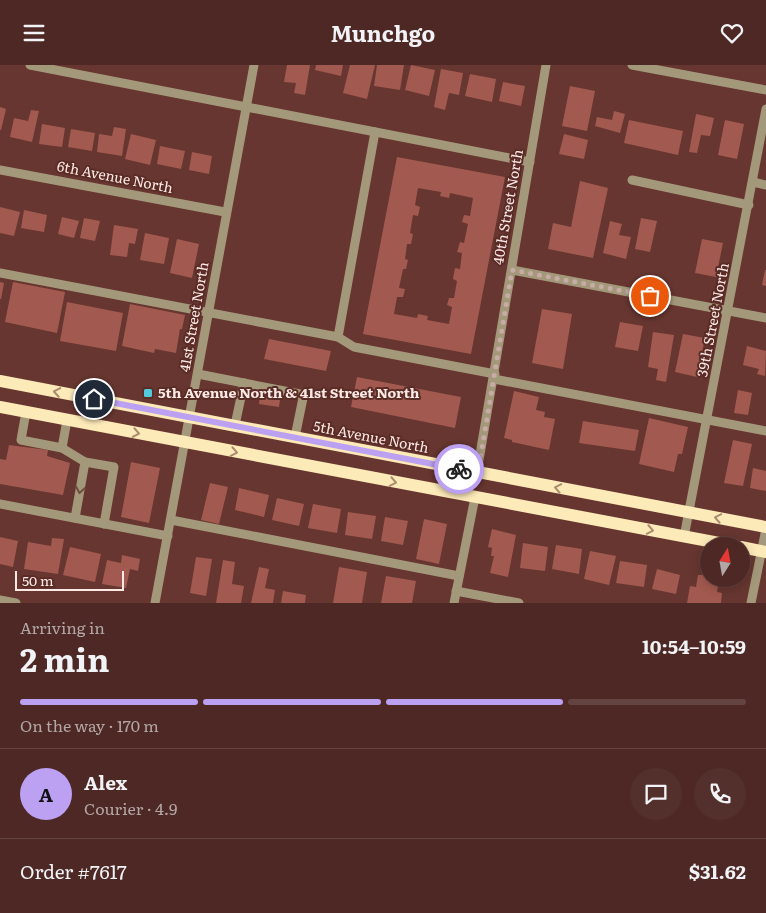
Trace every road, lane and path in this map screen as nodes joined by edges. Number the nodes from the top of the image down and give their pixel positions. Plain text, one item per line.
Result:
1 (30, 65) edge
2 (254, 65) edge
3 (546, 65) edge
4 (632, 65) edge
5 (664, 68) edge
6 (766, 91) edge
7 (246, 106) junction
8 (766, 109) edge
9 (375, 132) junction
10 (530, 162) junction
11 (0, 170) edge
12 (632, 180) dead end
13 (753, 182) junction
14 (766, 185) edge
15 (749, 205) junction
16 (226, 212) junction
17 (512, 270) junction
18 (0, 273) edge
19 (729, 311) junction
20 (208, 312) junction
21 (766, 318) edge
22 (338, 337) junction
23 (198, 374) junction
24 (494, 377) junction
25 (0, 381) edge
26 (244, 383) junction
27 (0, 407) edge
28 (26, 412) junction
29 (191, 416) junction
30 (67, 420) junction
31 (707, 420) junction
32 (236, 425) junction
33 (766, 431) edge
34 (295, 437) junction
35 (186, 443) junction
36 (62, 448) junction
37 (85, 462) junction
38 (478, 472) junction
39 (475, 497) junction
40 (0, 504) edge
41 (689, 512) junction
42 (75, 518) junction
43 (171, 520) junction
44 (104, 524) junction
45 (766, 528) edge
46 (168, 536) junction
47 (684, 537) junction
48 (700, 540) edge
49 (750, 549) edge
50 (764, 552) edge
51 (459, 576) junction
52 (456, 591) junction
53 (0, 600) edge
54 (16, 603) edge
55 (155, 603) edge
56 (454, 603) edge
57 (519, 603) edge
58 (751, 603) edge

1 - 7 street
2 - 7 street, 41st Street North
3 - 10 street, 40th Street North
4 - 5 street
5 - 6 street
7 - 9 street
7 - 16 street, 41st Street North
8 - 13 street, 39th Street North
9 - 10 street
9 - 22 street
10 - 17 street, 40th Street North
11 - 16 street, 6th Avenue North
12 - 15 street
13 - 14 street
13 - 15 street, 39th Street North
15 - 19 street, 39th Street North
16 - 20 street, 41st Street North
17 - 19 street
17 - 24 street, 40th Street North
18 - 20 street
19 - 21 street
19 - 31 street, 39th Street North
20 - 22 street
20 - 23 street, 41st Street North
22 - 24 street
23 - 26 street
23 - 29 street, 41st Street North
24 - 31 street
24 - 38 street, 40th Street North
29 -> 25 main road, 5th Avenue North
26 - 32 street
26 - 34 street
27 - 28 main road
28 - 30 main road
28 - 36 street
29 - 32 main road, 5th Avenue North
29 - 35 street, 41st Street North
30 -> 35 main road
30 - 36 street
31 - 33 street
31 - 41 street, 39th Street North
32 - 34 main road, 5th Avenue North
34 - 38 main road, 5th Avenue North
35 -> 39 main road
35 - 43 street, 41st Street North
36 - 37 street
37 -> 42 street
37 - 44 street
41 -> 38 main road, 5th Avenue North
39 -> 47 main road
39 - 51 street
40 - 42 street
45 -> 41 main road, 5th Avenue North
41 - 47 street, 39th Street North
42 - 44 street
43 - 46 street, 41st Street North
43 - 51 street
44 - 46 street
45 - 50 street
46 - 55 street, 41st Street North
47 - 48 main road
49 - 50 main road
50 - 58 street
51 - 52 street
52 - 56 street
52 - 57 street
53 - 54 street

